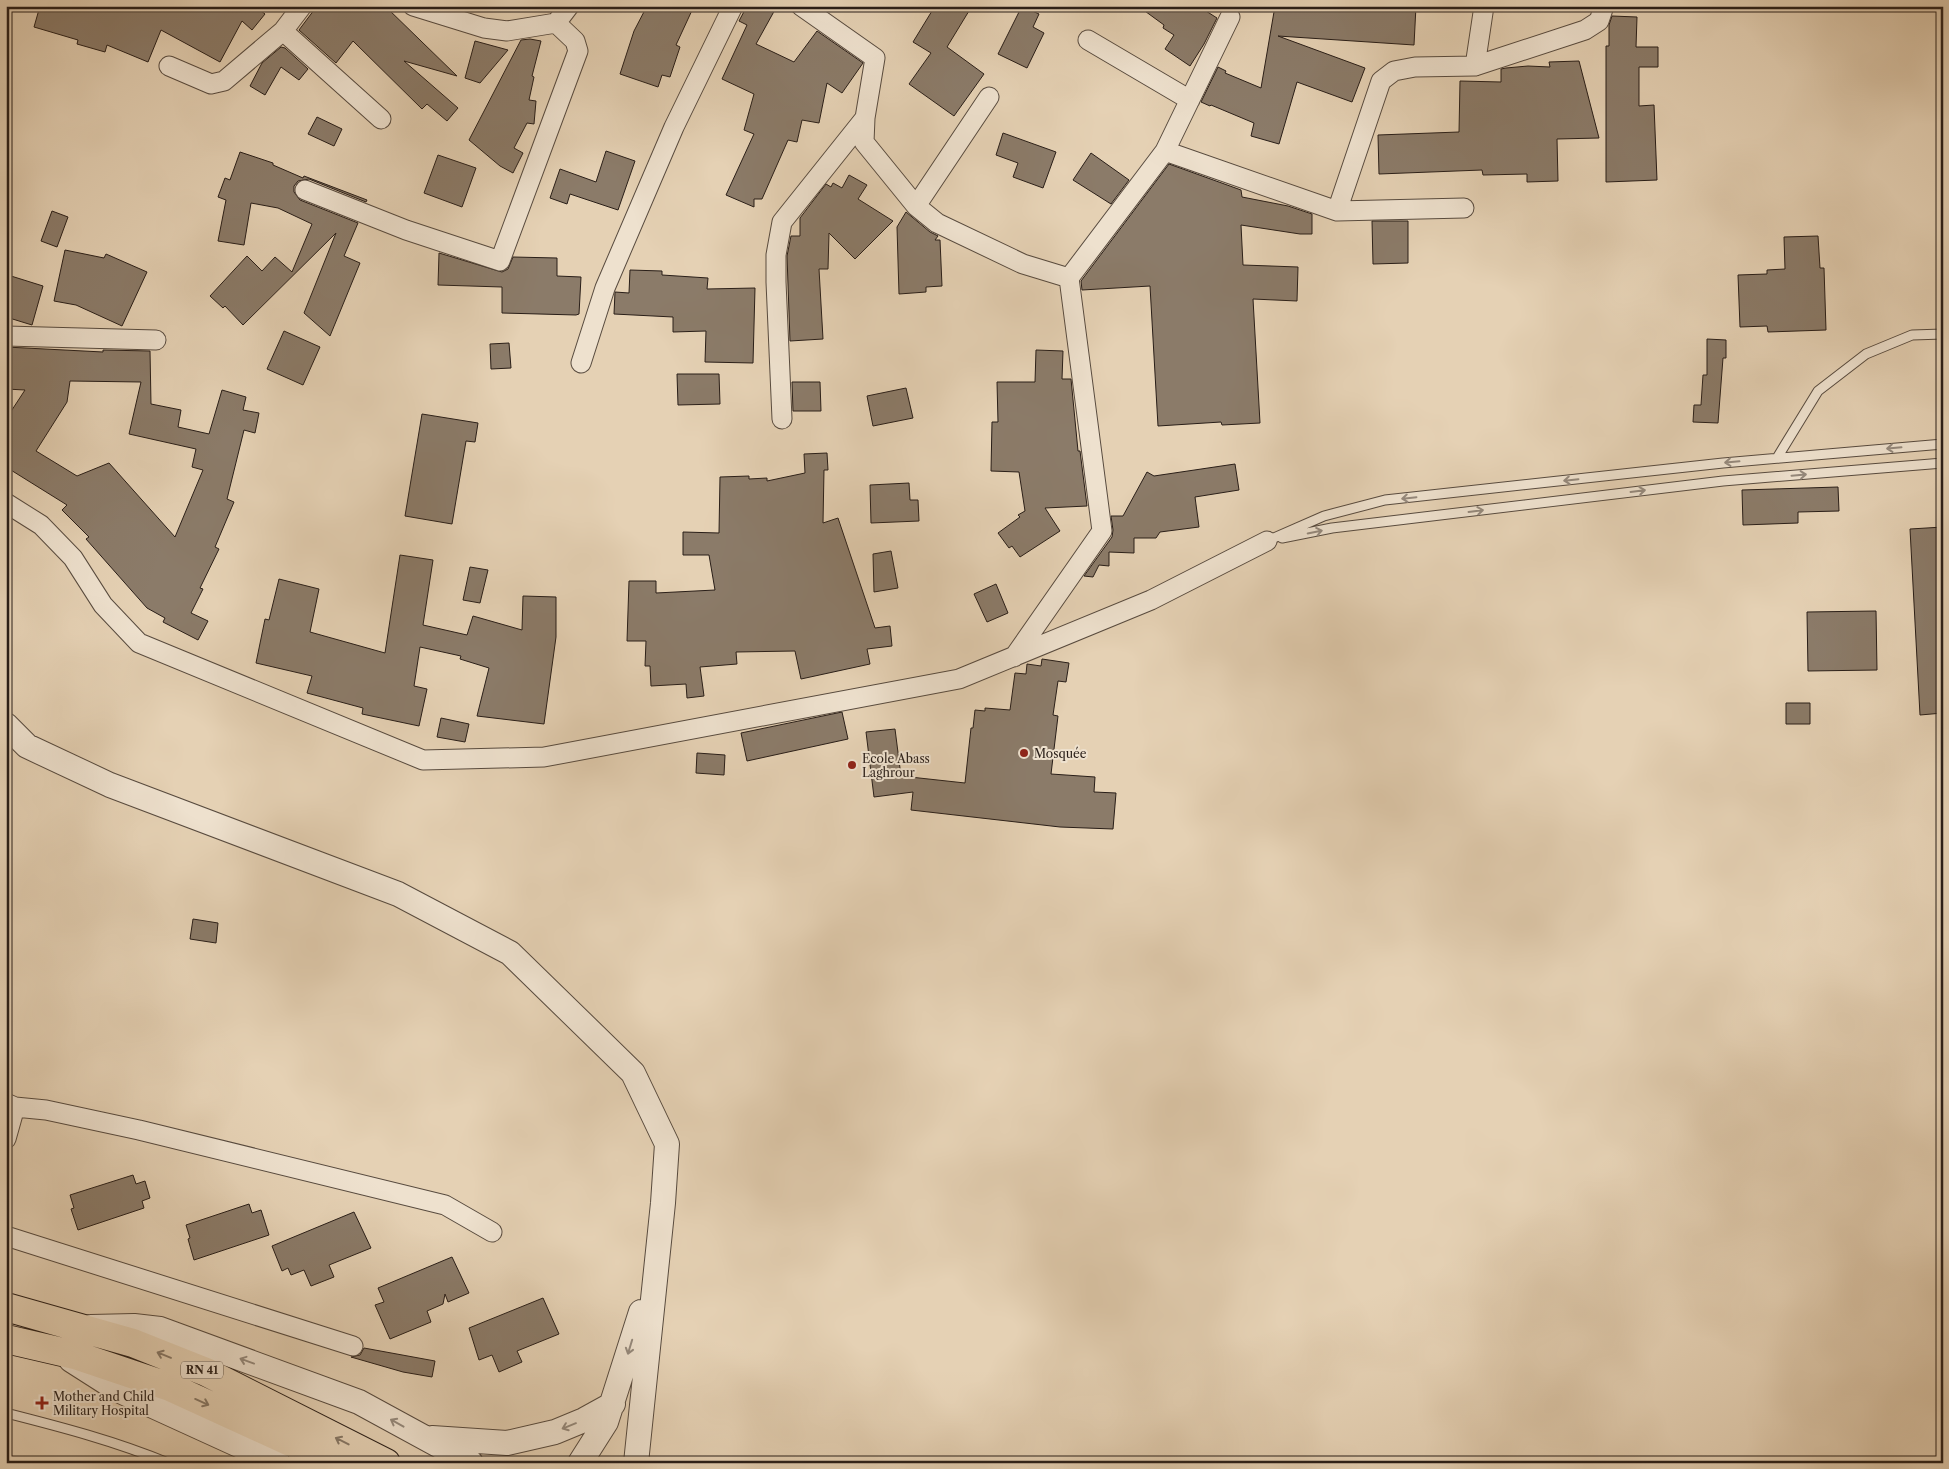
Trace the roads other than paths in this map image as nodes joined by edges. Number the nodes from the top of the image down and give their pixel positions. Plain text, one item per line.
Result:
1 (302, 6) edge
2 (413, 6) edge
3 (569, 6) edge
4 (733, 6) edge
5 (801, 6) edge
6 (1484, 6) edge
7 (1604, 6) edge
8 (1230, 18) dead end
9 (556, 23) junction
10 (283, 31) junction
11 (1088, 40) dead end
12 (169, 66) dead end
13 (1475, 66) junction
14 (989, 97) dead end
15 (1190, 100) junction
16 (865, 118) junction
17 (381, 119) dead end
18 (1165, 151) junction
19 (306, 190) dead end
20 (916, 206) junction
21 (1464, 208) dead end
22 (1337, 211) junction
23 (1069, 278) junction
24 (1943, 334) edge
25 (6, 336) edge
26 (156, 340) dead end
27 (581, 363) dead end
28 (782, 420) dead end
29 (1943, 444) edge
30 (1777, 458) junction
31 (1943, 463) edge
32 (1696, 466) junction
33 (1698, 484) junction
34 (6, 503) edge
35 (1267, 541) junction
36 (1014, 657) junction
37 (6, 725) edge
38 (11, 1105) edge
39 (6, 1139) edge
40 (492, 1232) dead end
41 (6, 1236) edge
42 (655, 1268) junction
43 (6, 1307) edge
44 (79, 1328) junction
45 (6, 1339) edge
46 (353, 1346) dead end
47 (60, 1352) junction
48 (613, 1404) junction
49 (6, 1413) edge
50 (642, 1416) junction
51 (424, 1437) junction
52 (168, 1463) edge
53 (278, 1463) edge
54 (336, 1463) edge
55 (386, 1463) edge
56 (471, 1463) edge
57 (580, 1463) edge
58 (636, 1463) edge
59 (648, 1463) edge

1 - 10 street
2 - 9 street
3 - 9 street
4 - 27 street
5 - 16 street
6 - 13 street
7 - 13 street
8 - 15 street
9 - 19 street
10 - 12 street
10 - 17 street
11 - 15 street
13 - 22 street
14 - 20 street
15 - 18 street
16 - 20 street
16 - 28 street
18 - 22 street
18 - 23 street
20 - 23 street
21 - 22 street
23 - 36 street
24 - 30 lane
25 - 26 street
29 -> 30 lane
30 -> 32 lane
33 -> 31 lane
32 - 33 lane
32 -> 35 lane
35 -> 33 lane
34 - 36 street
35 - 36 street
37 - 42 street
38 - 39 street
38 - 40 street
41 - 46 street
42 -> 48 street
42 - 50 street
43 - 44 highway, RN 41
51 -> 44 street
55 -> 44 highway, RN 41
45 - 47 highway, RN 41
47 - 53 street
47 -> 54 highway, RN 41
48 -> 51 street
48 - 57 street
49 - 52 lane
50 - 58 street
50 - 59 street
51 - 56 street

